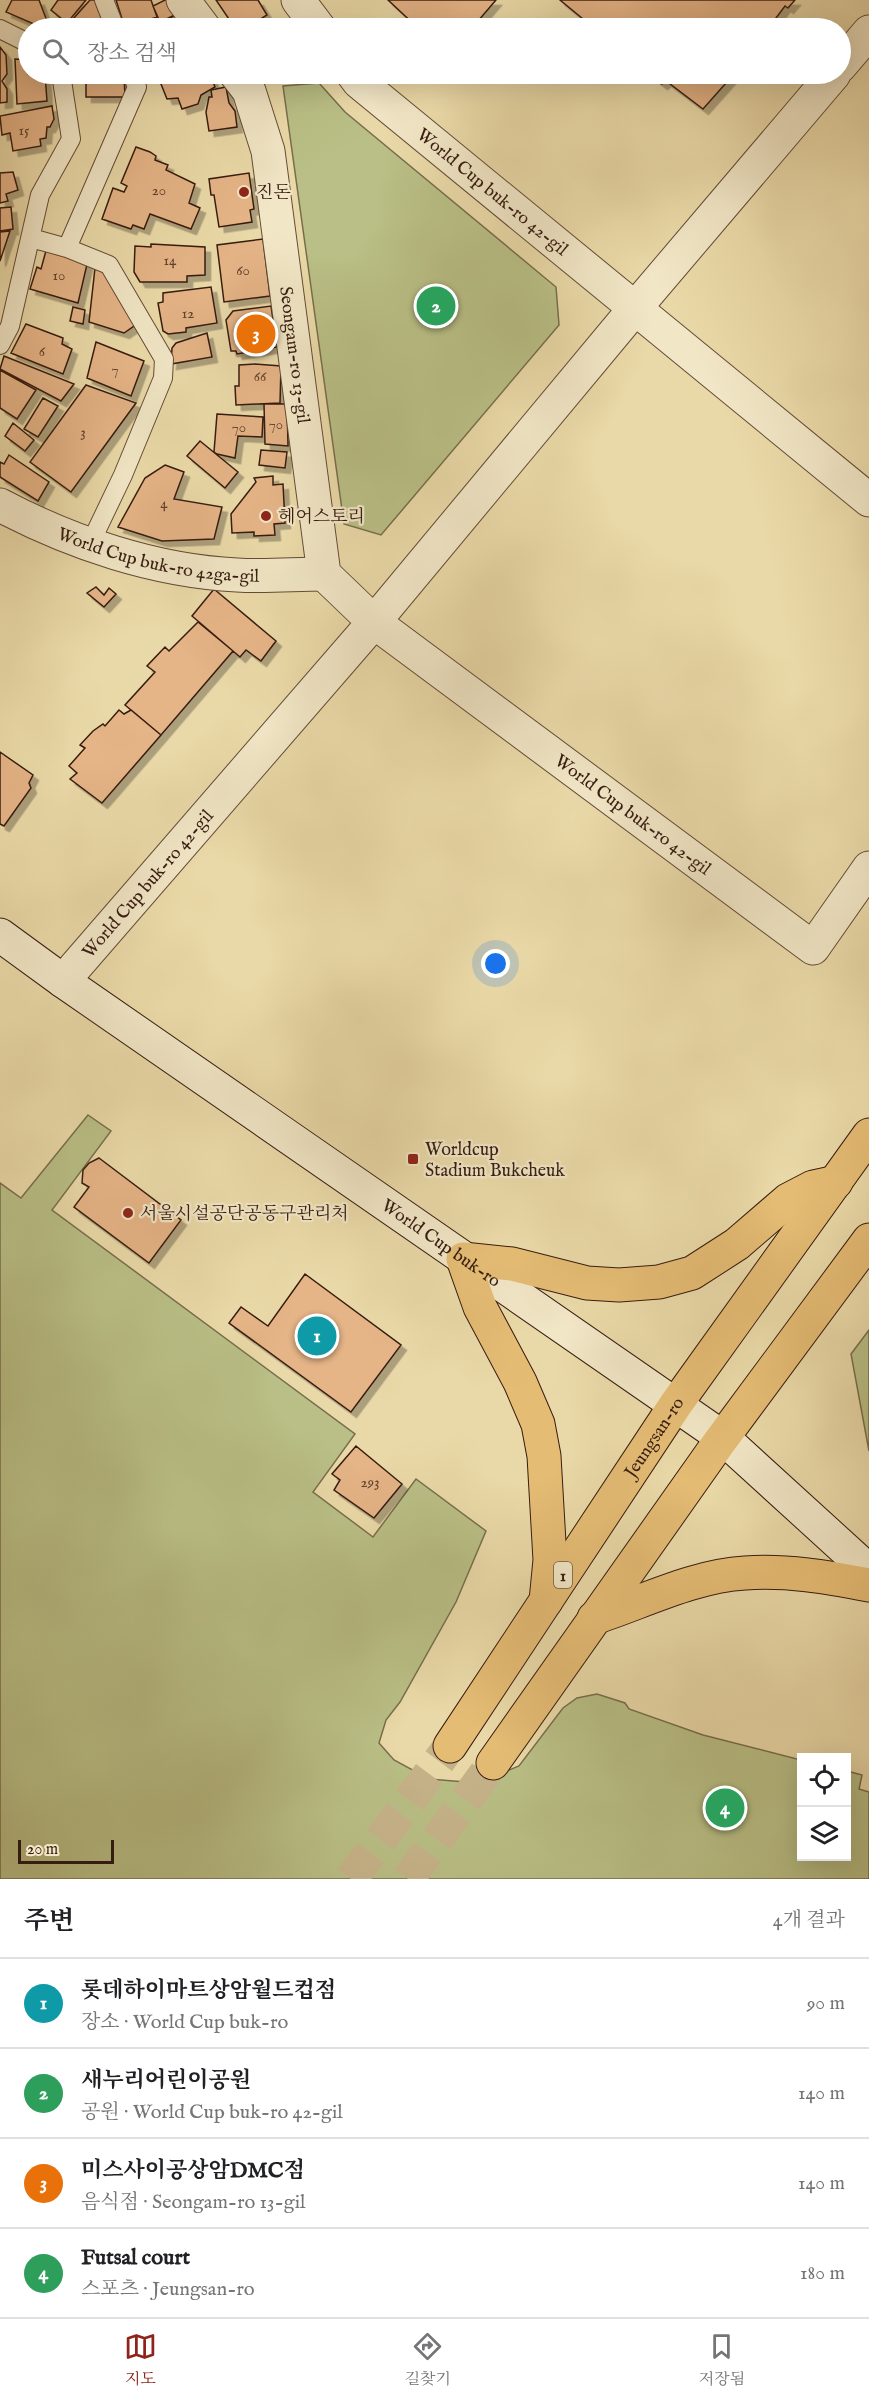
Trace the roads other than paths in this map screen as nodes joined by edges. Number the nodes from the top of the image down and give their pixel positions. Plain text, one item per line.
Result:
1 (104, 0) edge
2 (183, 0) edge
3 (298, 0) edge
4 (111, 18) edge
5 (196, 18) edge
6 (312, 18) edge
7 (0, 30) edge
8 (869, 32) edge
9 (18, 38) edge
10 (851, 53) edge
11 (63, 84) edge
12 (136, 84) edge
13 (244, 84) edge
14 (361, 84) edge
15 (826, 84) edge
16 (31, 238) junction
17 (67, 248) junction
18 (636, 307) junction
19 (0, 345) edge
20 (869, 500) edge
21 (0, 505) edge
22 (90, 544) junction
23 (324, 574) junction
24 (374, 622) junction
25 (869, 868) edge
26 (0, 934) edge
27 (63, 981) junction
28 (869, 1136) edge
29 (836, 1182) junction
30 (869, 1240) edge
31 (463, 1259) junction
32 (676, 1404) junction
33 (722, 1437) junction
34 (869, 1571) edge
35 (869, 1585) edge
36 (546, 1601) junction
37 (594, 1618) junction
38 (450, 1746) tunnel mouth
39 (494, 1763) tunnel mouth

1 - 4 lane
2 - 5 street
3 - 6 street
7 - 9 lane
8 - 10 street
11 - 16 lane
12 - 17 lane
13 - 23 street, Seongam-ro 13-gil
14 - 18 street, World Cup buk-ro 42-gil
15 - 18 street, World Cup buk-ro 42-gil
16 - 17 lane
16 - 19 lane
17 - 22 lane
18 - 20 street, World Cup buk-ro 42-gil
18 - 24 street, World Cup buk-ro 42-gil
21 - 22 street, World Cup buk-ro 42ga-gil
22 - 23 street, World Cup buk-ro 42ga-gil
23 - 24 street
24 - 25 street, World Cup buk-ro 42-gil
24 - 27 street, World Cup buk-ro 42-gil
26 - 27 street, World Cup buk-ro
27 - 31 street, World Cup buk-ro
28 - 29 main road, Jeungsan-ro / 1
29 - 31 main road
29 - 32 main road, Jeungsan-ro / 1
30 - 33 main road
31 - 32 street, World Cup buk-ro
31 - 36 main road
32 - 33 street, World Cup buk-ro
32 - 36 main road, Jeungsan-ro / 1
33 - 34 street, World Cup buk-ro
33 - 37 main road
35 - 37 main road
36 - 38 main road, Jeungsan-ro / 1
37 - 39 main road

